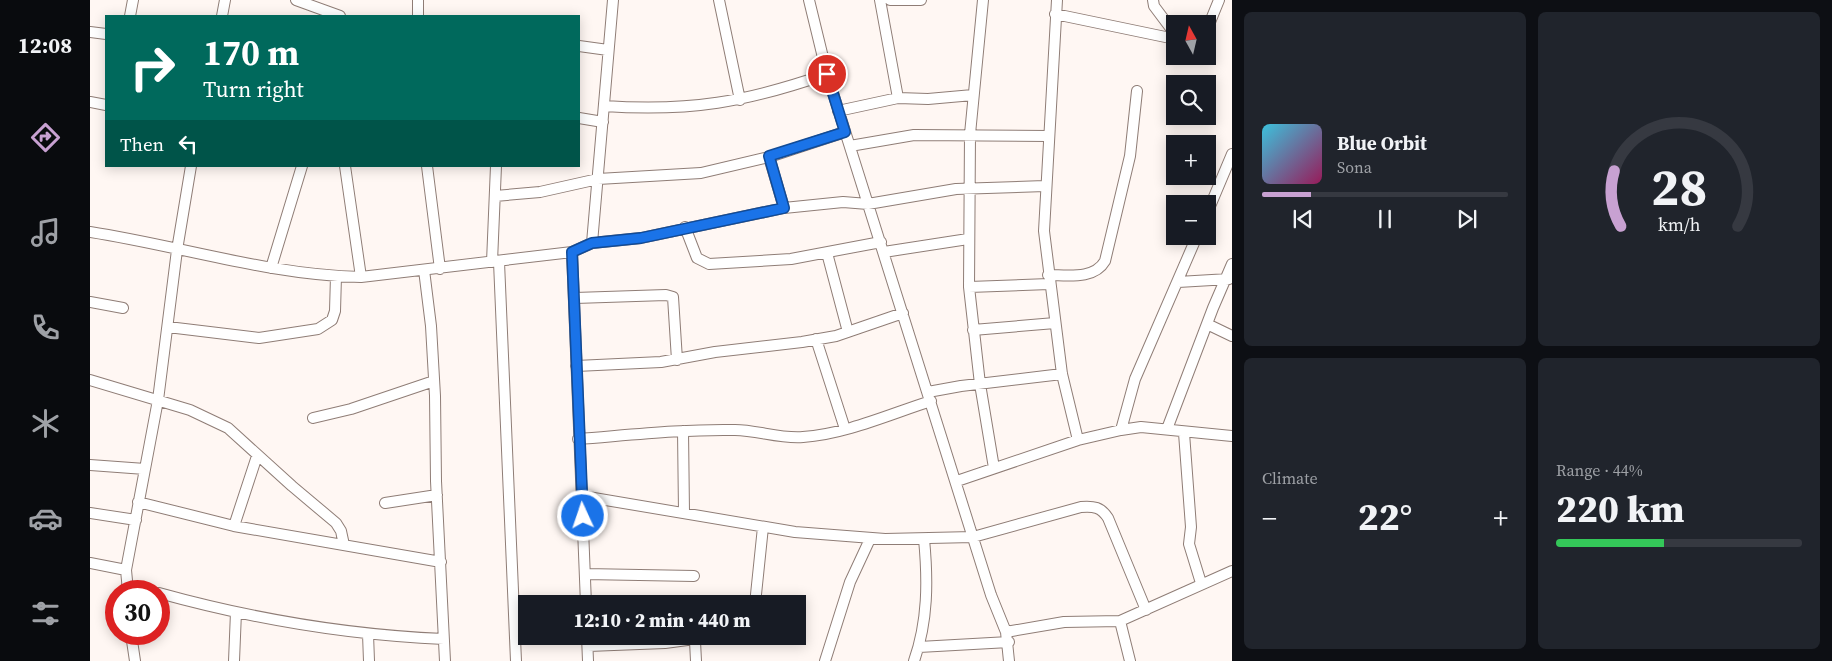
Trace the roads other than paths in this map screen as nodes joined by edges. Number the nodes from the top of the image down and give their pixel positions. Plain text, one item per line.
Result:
1 (132, 0) edge
2 (225, 0) edge
3 (296, 0) edge
4 (418, 0) edge
5 (613, 0) edge
6 (719, 0) edge
7 (809, 0) edge
8 (880, 0) edge
9 (890, 0) edge
10 (921, 0) edge
11 (983, 0) edge
12 (1057, 0) edge
13 (1153, 0) edge
14 (1219, 0) edge
15 (312, 2) edge
16 (1055, 14) junction
17 (130, 15) edge
18 (222, 15) edge
19 (338, 15) edge
20 (418, 15) edge
21 (1213, 15) edge
22 (1166, 22) edge
23 (90, 32) edge
24 (105, 34) edge
25 (1166, 37) edge
26 (580, 46) edge
27 (608, 50) junction
28 (827, 74) junction
29 (1137, 91) dead end
30 (973, 95) junction
31 (898, 98) junction
32 (740, 100) junction
33 (90, 102) edge
34 (105, 105) edge
35 (604, 106) junction
36 (838, 111) junction
37 (580, 118) edge
38 (603, 122) junction
39 (845, 132) junction
40 (970, 134) junction
41 (1048, 136) junction
42 (850, 146) junction
43 (1232, 154) edge
44 (769, 156) junction
45 (191, 167) edge
46 (302, 167) edge
47 (342, 167) edge
48 (427, 167) edge
49 (496, 167) edge
50 (598, 179) junction
51 (1045, 186) junction
52 (971, 188) junction
53 (1215, 195) edge
54 (495, 196) junction
55 (868, 204) junction
56 (784, 208) junction
57 (90, 225) edge
58 (686, 227) junction
59 (94, 233) edge
60 (968, 239) junction
61 (592, 243) junction
62 (1193, 245) edge
63 (882, 247) junction
64 (177, 250) junction
65 (572, 252) junction
66 (827, 253) junction
67 (496, 262) junction
68 (1232, 264) edge
69 (271, 268) junction
70 (440, 269) junction
71 (424, 270) junction
72 (336, 276) junction
73 (361, 277) junction
74 (1048, 279) junction
75 (1229, 279) edge
76 (1178, 282) junction
77 (969, 287) junction
78 (575, 298) junction
79 (90, 302) edge
80 (123, 308) dead end
81 (903, 313) junction
82 (1055, 323) junction
83 (1206, 324) junction
84 (168, 327) junction
85 (973, 330) junction
86 (848, 332) junction
87 (1232, 336) edge
88 (816, 339) junction
89 (677, 360) junction
90 (576, 366) junction
91 (1062, 374) junction
92 (90, 380) edge
93 (434, 381) junction
94 (980, 384) junction
95 (930, 397) junction
96 (158, 400) junction
97 (313, 418) dead end
98 (845, 429) junction
99 (1167, 429) junction
100 (1121, 430) junction
101 (683, 431) junction
102 (1184, 433) junction
103 (1232, 436) edge
104 (578, 439) junction
105 (1078, 440) junction
106 (257, 456) junction
107 (90, 465) edge
108 (994, 468) junction
109 (145, 469) junction
110 (957, 481) junction
111 (437, 495) junction
112 (582, 496) junction
113 (138, 502) junction
114 (385, 504) dead end
115 (684, 512) junction
116 (90, 513) edge
117 (136, 520) junction
118 (234, 526) junction
119 (763, 527) junction
120 (973, 537) junction
121 (870, 539) junction
122 (924, 539) junction
123 (344, 545) junction
124 (440, 562) junction
125 (90, 563) edge
126 (126, 570) junction
127 (1232, 571) edge
128 (585, 574) junction
129 (694, 576) dead end
130 (127, 580) edge
131 (1201, 583) junction
132 (586, 595) edge
133 (756, 595) edge
134 (170, 596) edge
135 (1146, 610) junction
136 (236, 612) junction
137 (1120, 621) junction
138 (368, 634) junction
139 (1007, 637) junction
140 (444, 639) junction
141 (133, 645) edge
142 (588, 645) edge
143 (695, 645) edge
144 (919, 647) junction
145 (135, 661) edge
146 (234, 661) edge
147 (369, 661) edge
148 (446, 661) edge
149 (516, 661) edge
150 (588, 661) edge
151 (696, 661) edge
152 (825, 661) edge
153 (914, 661) edge
154 (1009, 661) edge
155 (1130, 661) edge

1 - 17 street
2 - 18 street
3 - 15 street
4 - 20 street
5 - 27 street
6 - 32 street
7 - 28 street
8 - 31 street
9 - 10 street
11 - 30 street
12 - 16 street
13 - 22 street
14 - 21 street
15 - 19 street
16 - 25 street
16 - 41 street
23 - 24 street
26 - 27 street
27 - 35 street
28 - 32 street
28 - 36 street
29 - 74 street
30 - 31 street
30 - 40 street
31 - 36 street
32 - 35 street
33 - 34 street
35 - 38 street
36 - 39 street
37 - 38 street
38 - 50 street
39 - 42 street
39 - 44 street
40 - 41 street
40 - 42 street
40 - 52 street
41 - 51 street
42 - 55 street
43 - 53 street
44 - 50 street
44 - 56 street
45 - 64 street
46 - 69 street
47 - 73 street
48 - 70 street
49 - 54 street
50 - 54 street
50 - 61 street
51 - 52 street
51 - 74 street
52 - 55 street
52 - 60 street
54 - 67 street
55 - 56 street
55 - 63 street
56 - 58 street
57 - 59 street
58 - 61 street
58 - 66 street
59 - 64 street
60 - 63 street
60 - 77 street
61 - 65 street
62 - 76 street
63 - 66 street
63 - 81 street
64 - 69 street
64 - 84 street
65 - 67 street
65 - 78 street
66 - 86 street
67 - 70 street
67 - 149 street
68 - 75 street
69 - 72 street
70 - 71 street
71 - 73 street
71 - 93 street
72 - 73 street
72 - 84 street
74 - 77 street
74 - 82 street
75 - 76 street
75 - 83 street
76 - 100 street
77 - 85 street
78 - 89 street
78 - 90 street
79 - 80 street
81 - 86 street
81 - 95 street
82 - 85 street
82 - 91 street
83 - 87 street
83 - 99 street
84 - 96 street
85 - 94 street
86 - 88 street
88 - 89 street
88 - 98 street
89 - 90 street
90 - 104 street
91 - 94 street
91 - 105 street
92 - 96 street
93 - 97 street
93 - 111 street
94 - 95 street
94 - 108 street
95 - 98 street
95 - 110 street
96 - 106 street
96 - 109 street
98 - 101 street
99 - 100 street
99 - 102 street
100 - 105 street
101 - 104 street
101 - 115 street
102 - 103 street
102 - 131 street
104 - 112 street
105 - 108 street
106 - 118 street
106 - 123 street
107 - 109 street
108 - 110 street
109 - 113 street
110 - 120 street
111 - 114 street
111 - 124 street
112 - 115 street
112 - 128 street
113 - 117 street
113 - 118 street
115 - 119 street
116 - 117 street
117 - 126 street
118 - 123 street
119 - 121 street
119 - 133 street
120 - 122 street
120 - 135 street
120 - 139 street
121 - 122 street
121 - 152 street
122 - 144 street
123 - 124 street
124 - 140 street
125 - 126 street
126 - 130 street
127 - 131 street
128 - 129 street
128 - 132 street
131 - 135 street
134 - 136 street
135 - 137 street
136 - 138 street
136 - 146 street
137 - 139 street
137 - 155 street
138 - 140 street
138 - 147 street
139 - 144 street
139 - 154 street
140 - 148 street
141 - 145 street
142 - 150 street
143 - 151 street
144 - 153 street

